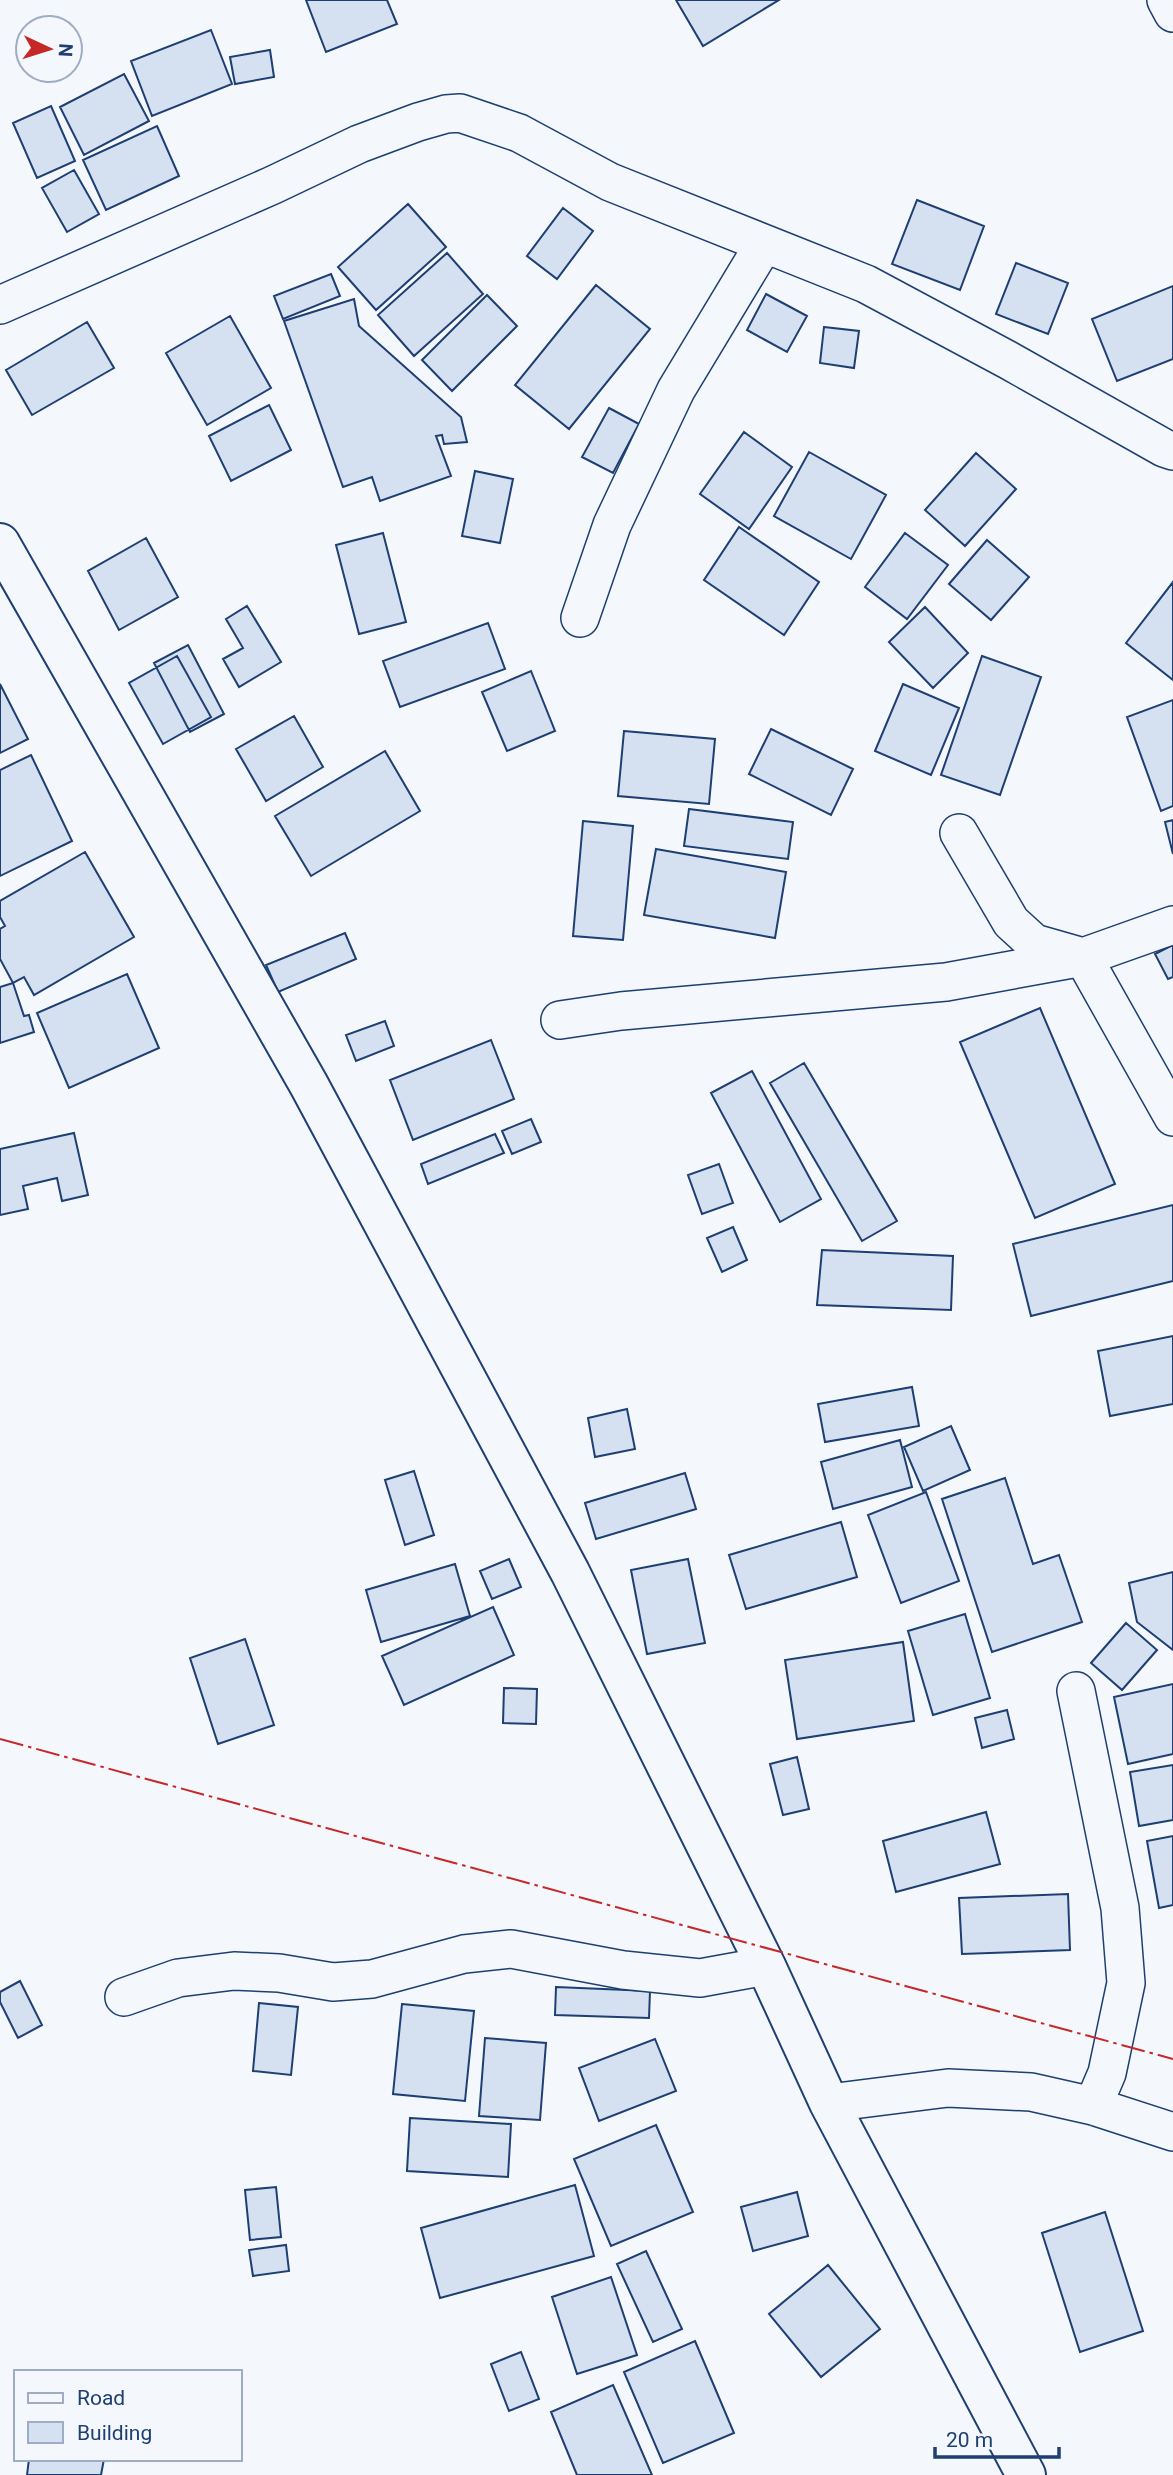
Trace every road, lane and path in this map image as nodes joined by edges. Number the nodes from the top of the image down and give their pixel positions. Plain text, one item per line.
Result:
1 (1166, 0) edge
2 (1173, 13) edge
3 (764, 244) junction
4 (0, 305) edge
5 (1173, 451) edge
6 (0, 543) edge
7 (580, 618) dead end
8 (959, 833) dead end
9 (1173, 925) edge
10 (1083, 957) junction
11 (560, 1020) dead end
12 (1173, 1117) edge
13 (1076, 1690) dead end
14 (766, 1966) junction
15 (124, 1997) dead end
16 (830, 2103) junction
17 (1093, 2106) junction
18 (1173, 2132) edge
19 (1026, 2475) edge

1 - 2 street
3 - 4 street
3 - 5 street
3 - 7 street
6 - 14 street
8 - 10 street
9 - 10 street
10 - 11 street
10 - 12 street
13 - 17 street
14 - 15 street
14 - 16 street
16 - 17 street
16 - 19 street
17 - 18 street

